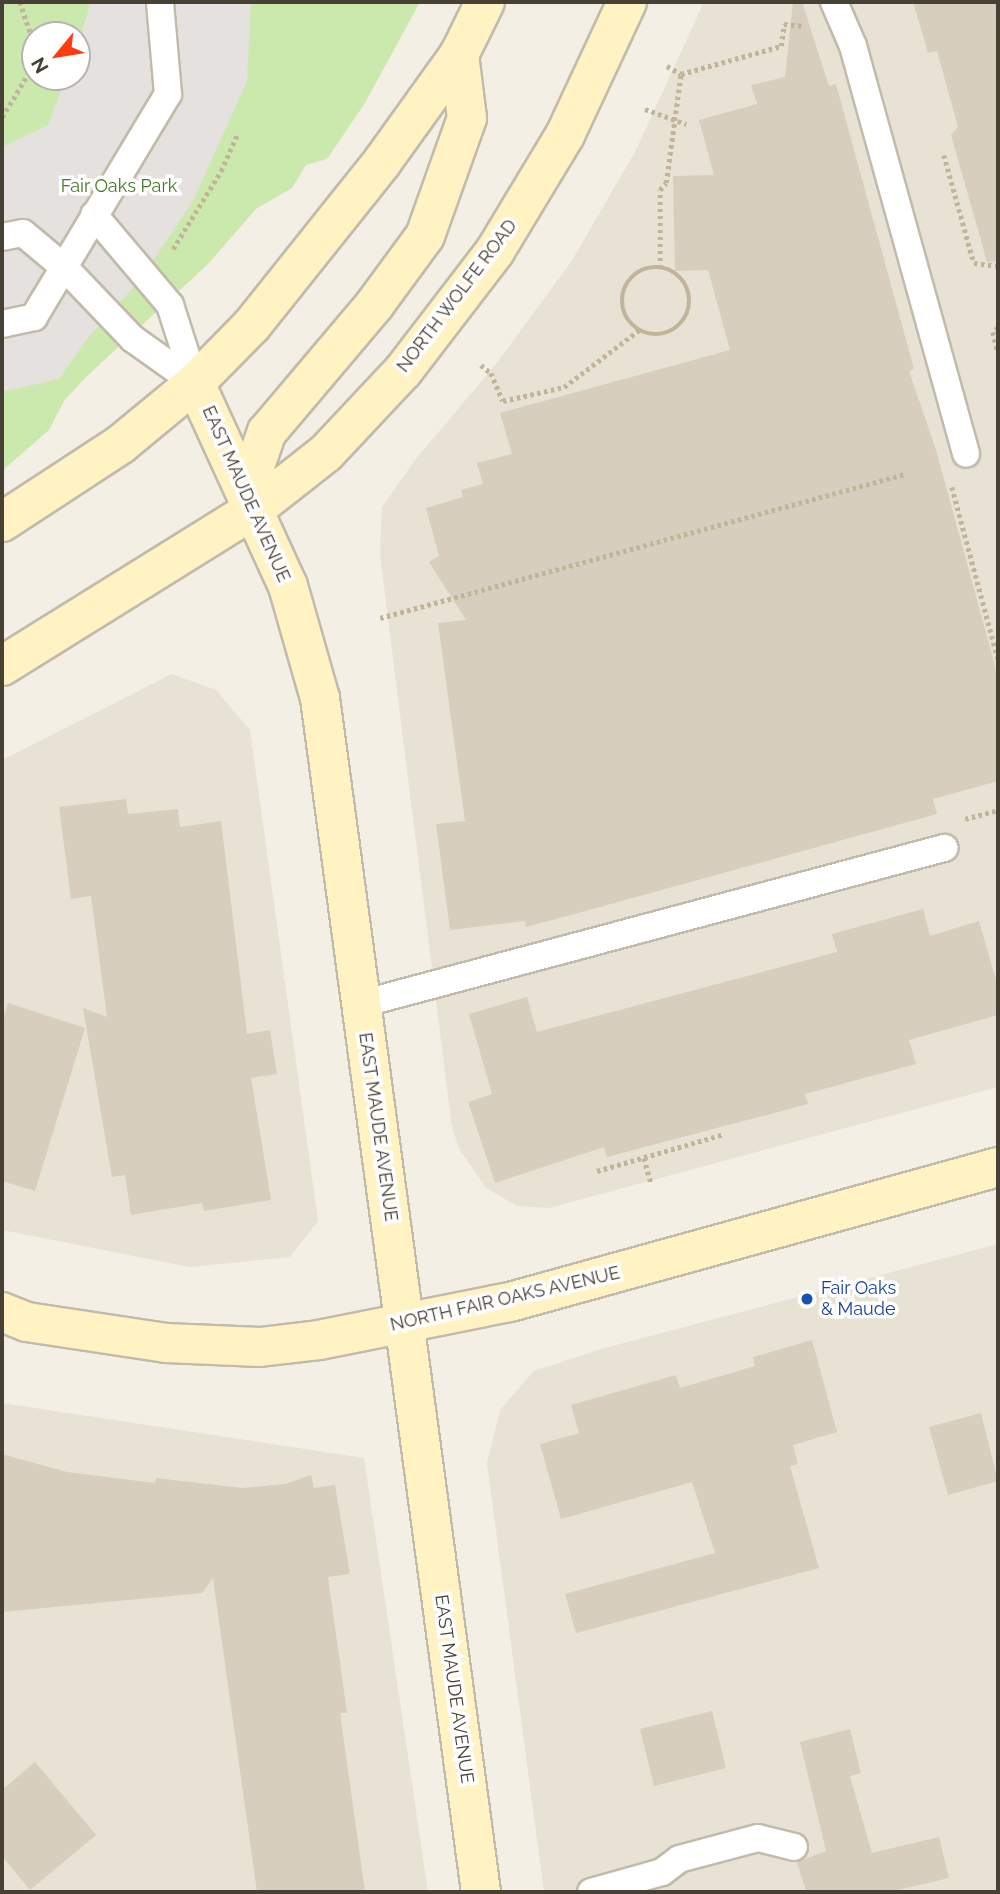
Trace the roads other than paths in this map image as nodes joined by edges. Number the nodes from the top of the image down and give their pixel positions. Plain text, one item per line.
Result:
1 (160, 2) edge
2 (485, 2) edge
3 (626, 2) edge
4 (834, 2) edge
5 (459, 55) junction
6 (94, 215) junction
7 (2, 236) edge
8 (66, 270) junction
9 (2, 324) edge
10 (195, 383) junction
11 (958, 464) road end
12 (256, 508) junction
13 (2, 522) edge
14 (2, 666) edge
15 (944, 848) dead end
16 (361, 1004) junction
17 (998, 1167) edge
18 (2, 1312) edge
19 (407, 1323) junction
20 (794, 1847) dead end
21 (481, 1892) edge
22 (591, 1892) edge

1 - 6 lane
2 - 5 main road
3 - 12 main road, NORTH WOLFE ROAD
4 - 11 lane
5 - 10 main road
5 - 12 main road
6 - 8 lane
6 - 10 lane
7 - 8 lane
8 - 9 lane
8 - 10 lane
10 - 12 main road, EAST MAUDE AVENUE
10 - 13 main road
12 - 14 main road, NORTH WOLFE ROAD
12 - 16 main road, EAST MAUDE AVENUE
15 - 16 lane
16 - 19 main road, EAST MAUDE AVENUE
17 - 19 main road, NORTH FAIR OAKS AVENUE
18 - 19 main road, NORTH FAIR OAKS AVENUE
19 - 21 main road, EAST MAUDE AVENUE
20 - 22 lane

